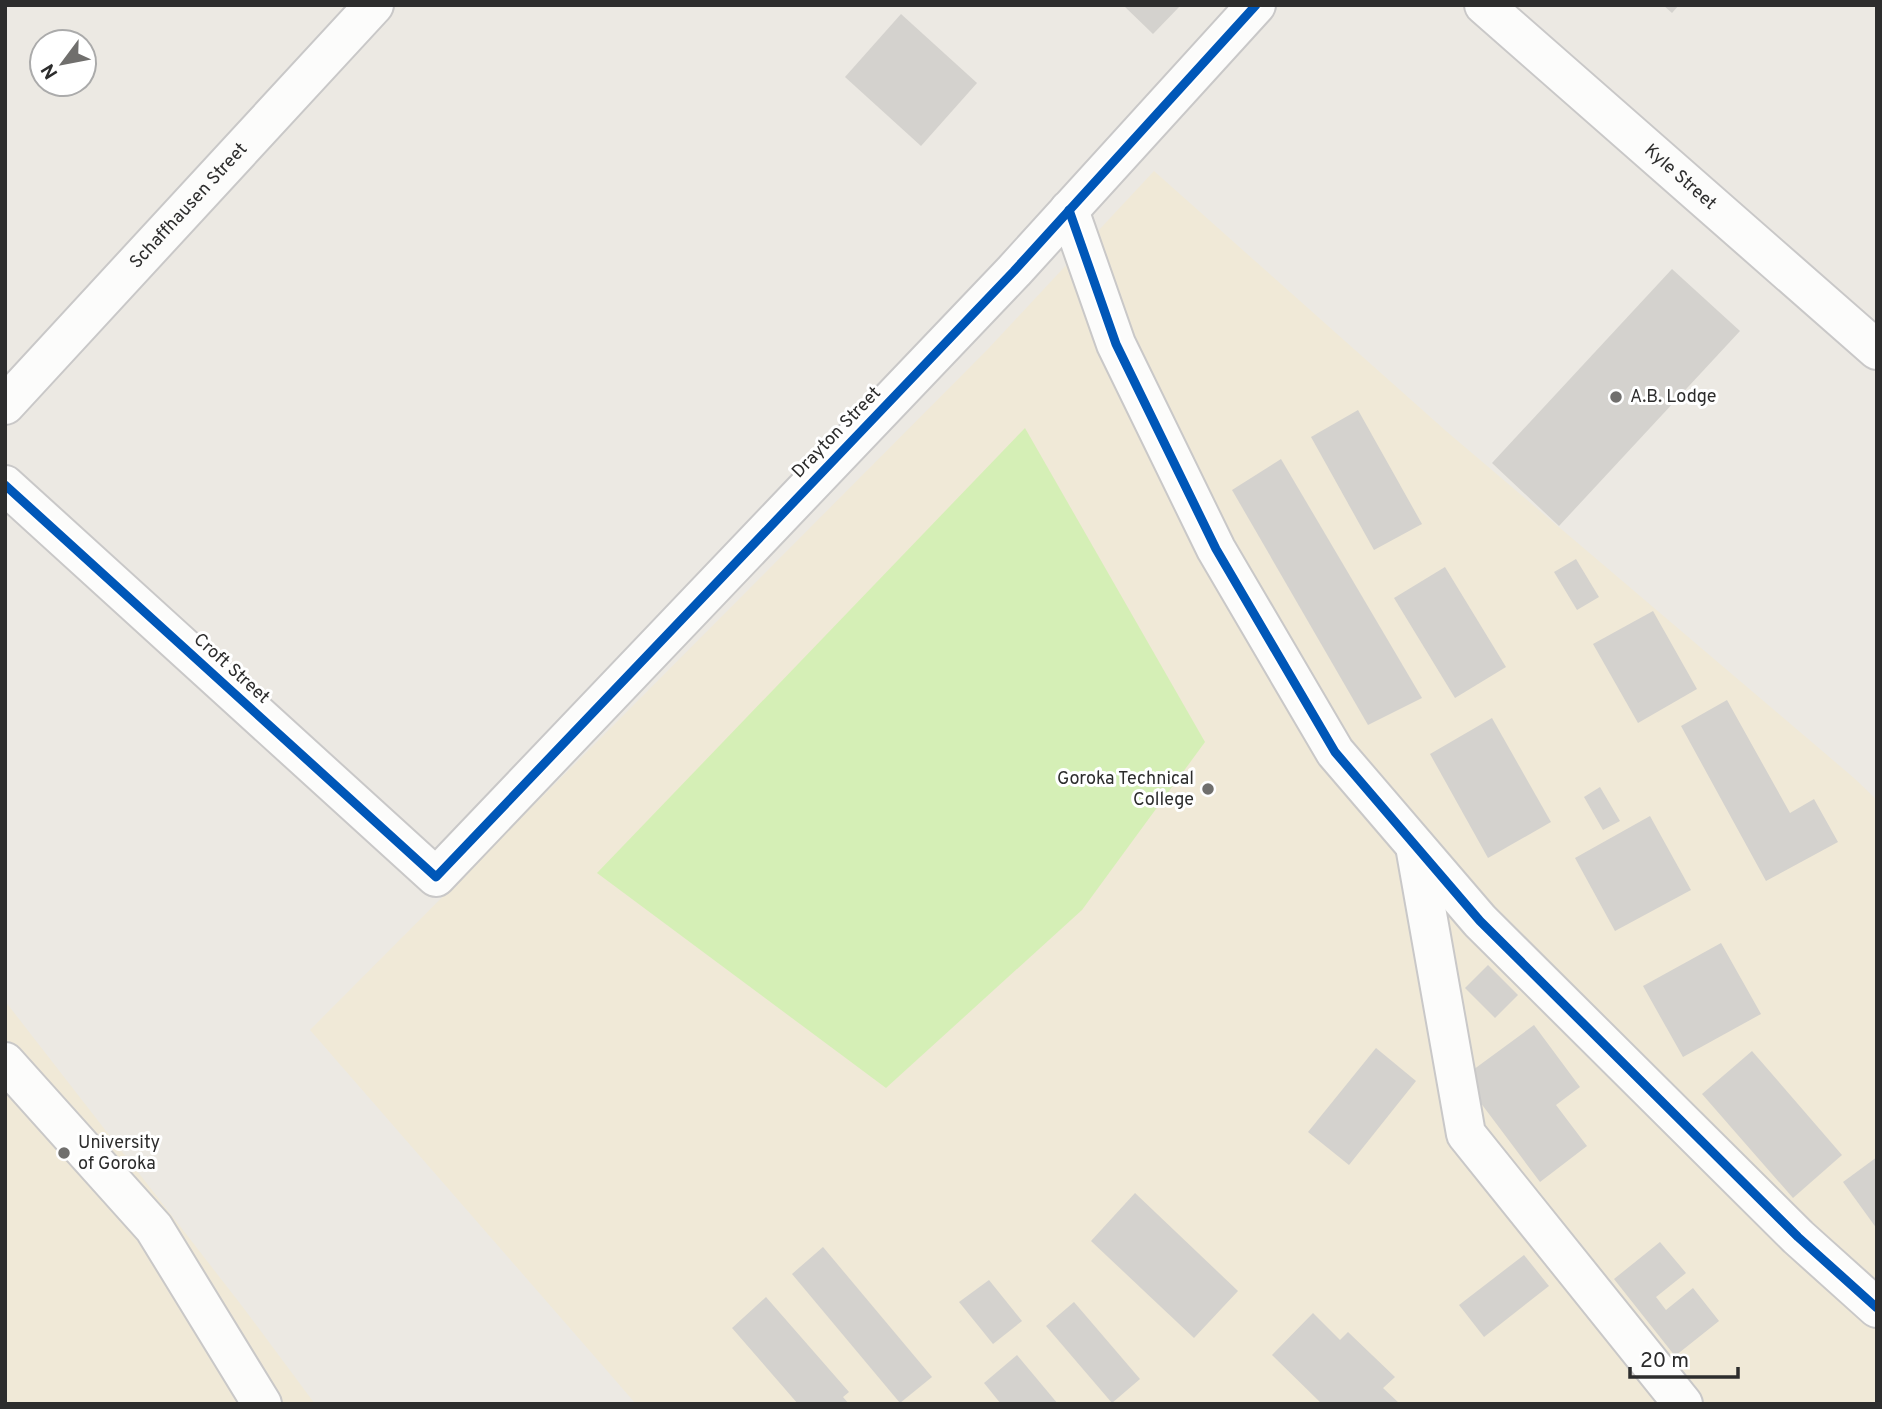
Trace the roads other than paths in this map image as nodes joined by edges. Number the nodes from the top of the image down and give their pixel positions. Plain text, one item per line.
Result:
1 (1256, 5) edge
2 (1484, 5) edge
3 (372, 6) edge
4 (1069, 210) junction
5 (1877, 350) edge
6 (5, 405) edge
7 (5, 485) edge
8 (1415, 845) junction
9 (436, 877) joint
10 (5, 1062) edge
11 (1877, 1308) edge
12 (262, 1404) edge
13 (1683, 1404) edge

1 - 4 street, Drayton Street
2 - 5 street, Kyle Street
3 - 6 street, Schaffhausen Street
4 - 8 street
4 - 9 street, Drayton Street
7 - 9 street, Croft Street
8 - 11 street
8 - 13 street
10 - 12 street

